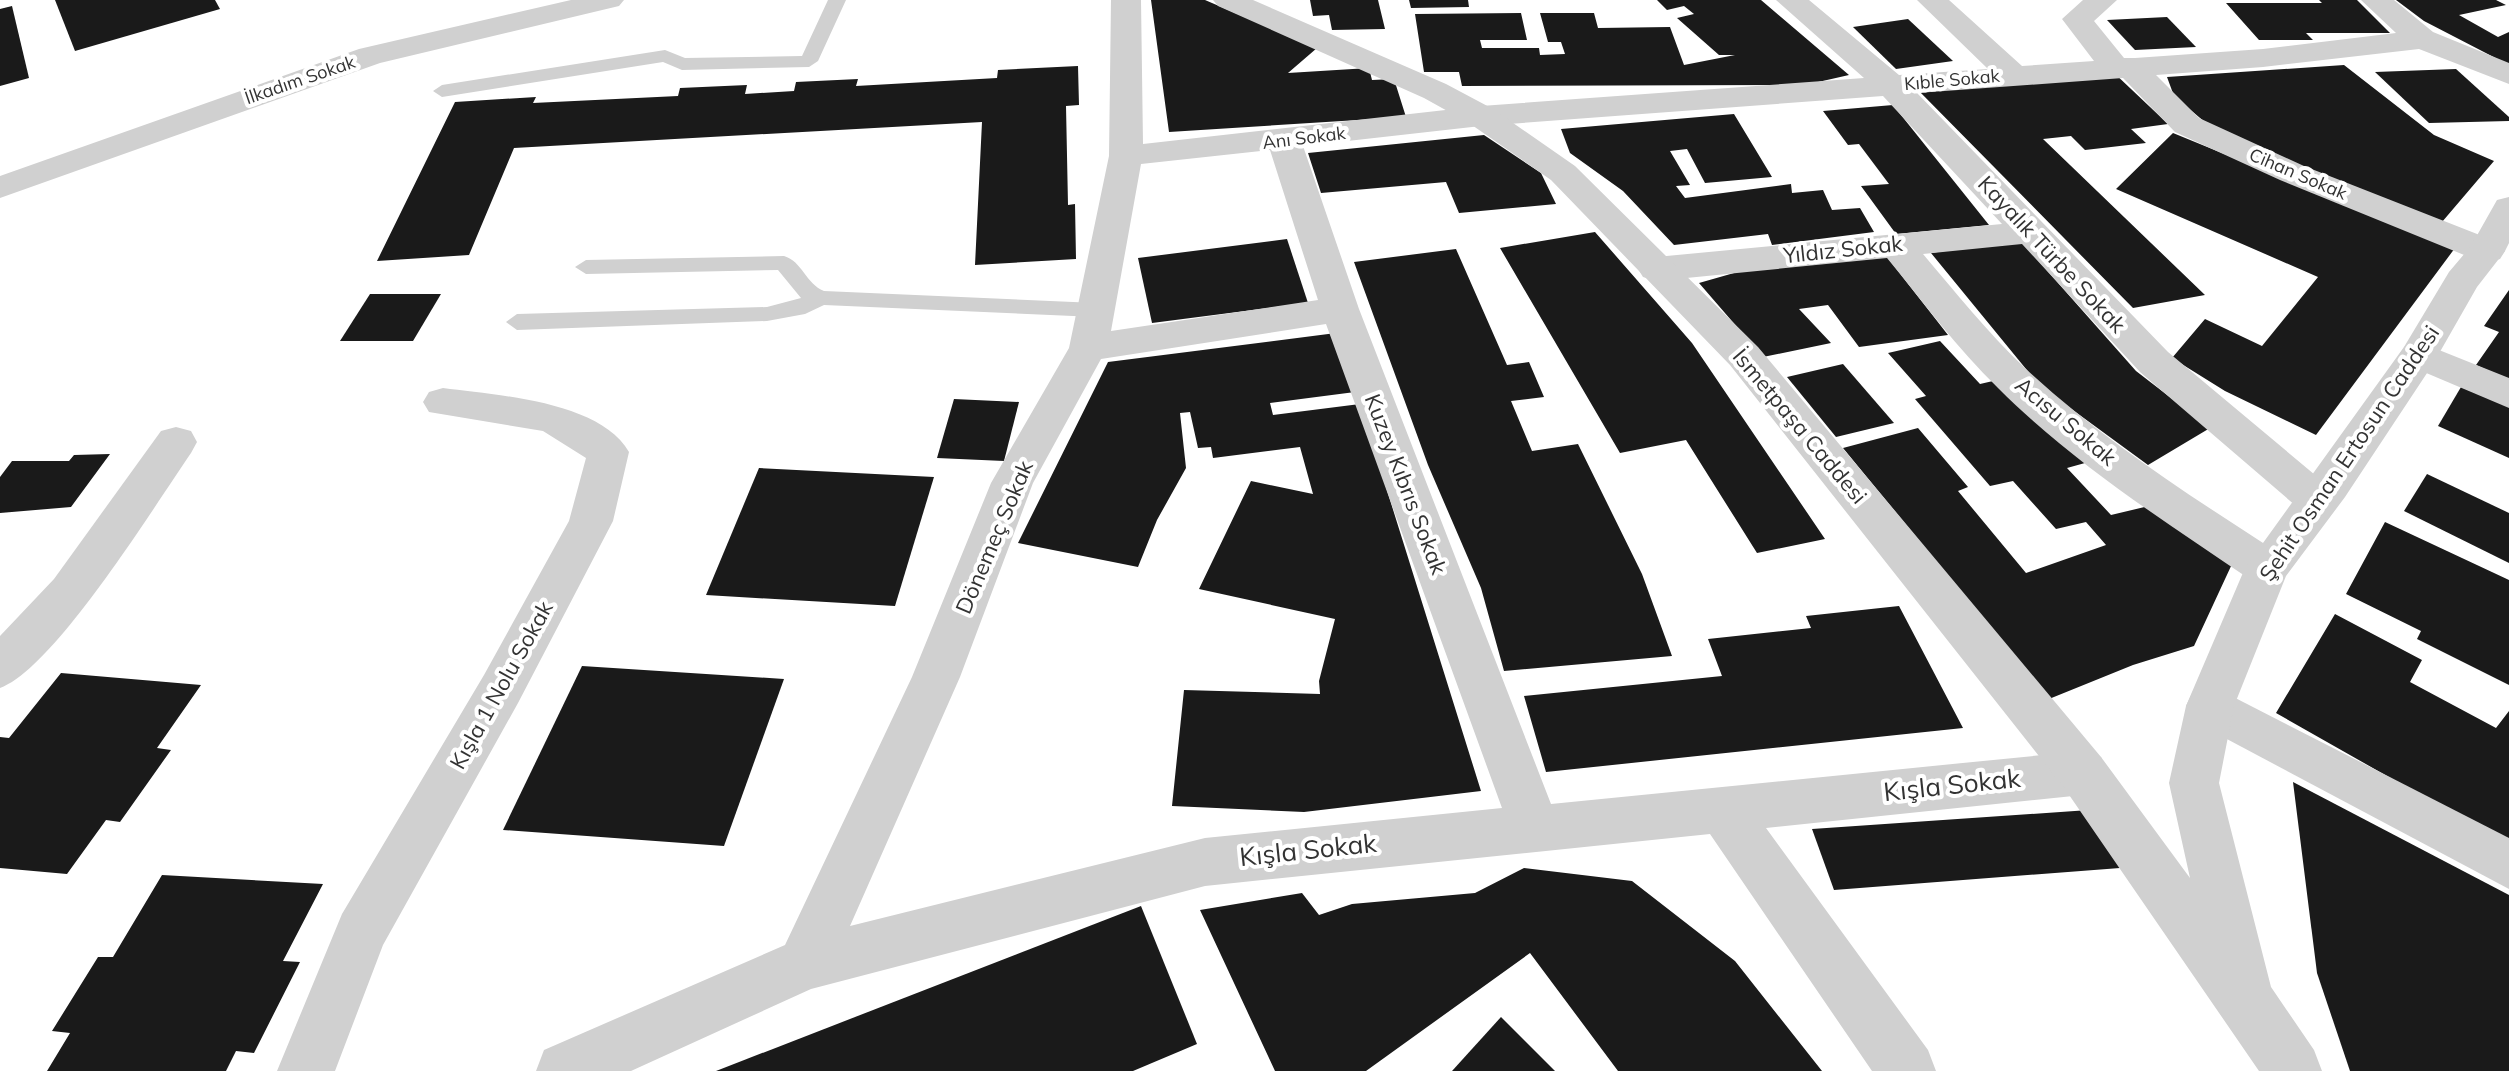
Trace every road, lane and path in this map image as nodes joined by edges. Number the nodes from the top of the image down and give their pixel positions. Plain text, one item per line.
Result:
1 (609, 0) edge
2 (837, 0) edge
3 (1126, 0) edge
4 (1228, 0) edge
5 (1791, 0) edge
6 (1932, 0) edge
7 (2102, 0) edge
8 (2376, 0) edge
9 (2422, 39) junction
10 (2122, 66) junction
11 (2509, 74) edge
12 (2013, 75) junction
13 (1891, 85) junction
14 (442, 91) dead end
15 (1481, 116) junction
16 (1284, 141) junction
17 (1126, 156) junction
18 (0, 188) edge
19 (2500, 231) edge
20 (2031, 232) junction
21 (1894, 243) junction
22 (586, 267) dead end
23 (1656, 269) junction
24 (821, 298) junction
25 (1340, 309) junction
26 (517, 322) dead end
27 (1092, 329) junction
28 (2419, 355) junction
29 (2509, 394) edge
30 (443, 402) dead end
31 (176, 442) dead end
32 (2318, 501) junction
33 (2267, 568) junction
34 (0, 668) edge
35 (2210, 706) junction
36 (2083, 773) junction
37 (1722, 808) junction
38 (1534, 826) junction
39 (2509, 865) edge
40 (805, 964) junction
41 (2246, 999) junction
42 (630, 1057) edge
43 (306, 1071) edge
44 (565, 1071) edge
45 (1907, 1071) edge
46 (2293, 1071) edge

1 - 18 street, İlkadım Sokak
2 - 14 lane
3 - 17 street, Dönemeç Sokak
4 - 15 street, İsmetpaşa Caddesi
5 - 13 street, Kayalık Türbe Sokak
6 - 12 street
7 - 10 street, Cihan Sokak
8 - 9 street
9 - 10 street, Kıble Sokak
9 - 11 street
10 - 12 street, Kıble Sokak
10 - 19 street, Cihan Sokak
12 - 13 street, Kıble Sokak
13 - 15 street, Kıble Sokak
13 - 20 street, Kayalık Türbe Sokak
15 - 16 street, Anı Sokak
15 - 23 street, İsmetpaşa Caddesi
16 - 17 street, Anı Sokak
16 - 25 street, Kuzey Kıbrıs Sokak
17 - 27 street, Dönemeç Sokak
19 - 28 street, Şehit Osman Ertosun Caddesi
20 - 21 street, Yıldız Sokak
20 - 32 street, Kayalık Türbe Sokak
21 - 23 street, Yıldız Sokak
21 - 33 street, Acısu Sokak
22 - 24 lane
23 - 36 street, İsmetpaşa Caddesi
24 - 26 lane
24 - 27 lane
25 - 27 street
25 - 38 street, Kuzey Kıbrıs Sokak
27 - 40 street, Dönemeç Sokak
28 - 29 street
28 - 32 street, Şehit Osman Ertosun Caddesi
30 - 43 street, Kışla 1 Nolu Sokak
31 - 34 street
32 - 33 street, Şehit Osman Ertosun Caddesi
33 - 35 street, Şehit Osman Ertosun Caddesi
35 - 39 street
35 - 41 street, Şehit Osman Ertosun Caddesi
36 - 37 street, Kışla Sokak
36 - 41 street, İsmetpaşa Caddesi
37 - 38 street, Kışla Sokak
37 - 45 street
38 - 40 street, Kışla Sokak
40 - 42 street, Kışla Sokak
41 - 46 street, Şehit Osman Ertosun Caddesi
42 - 44 street, Kışla Sokak

